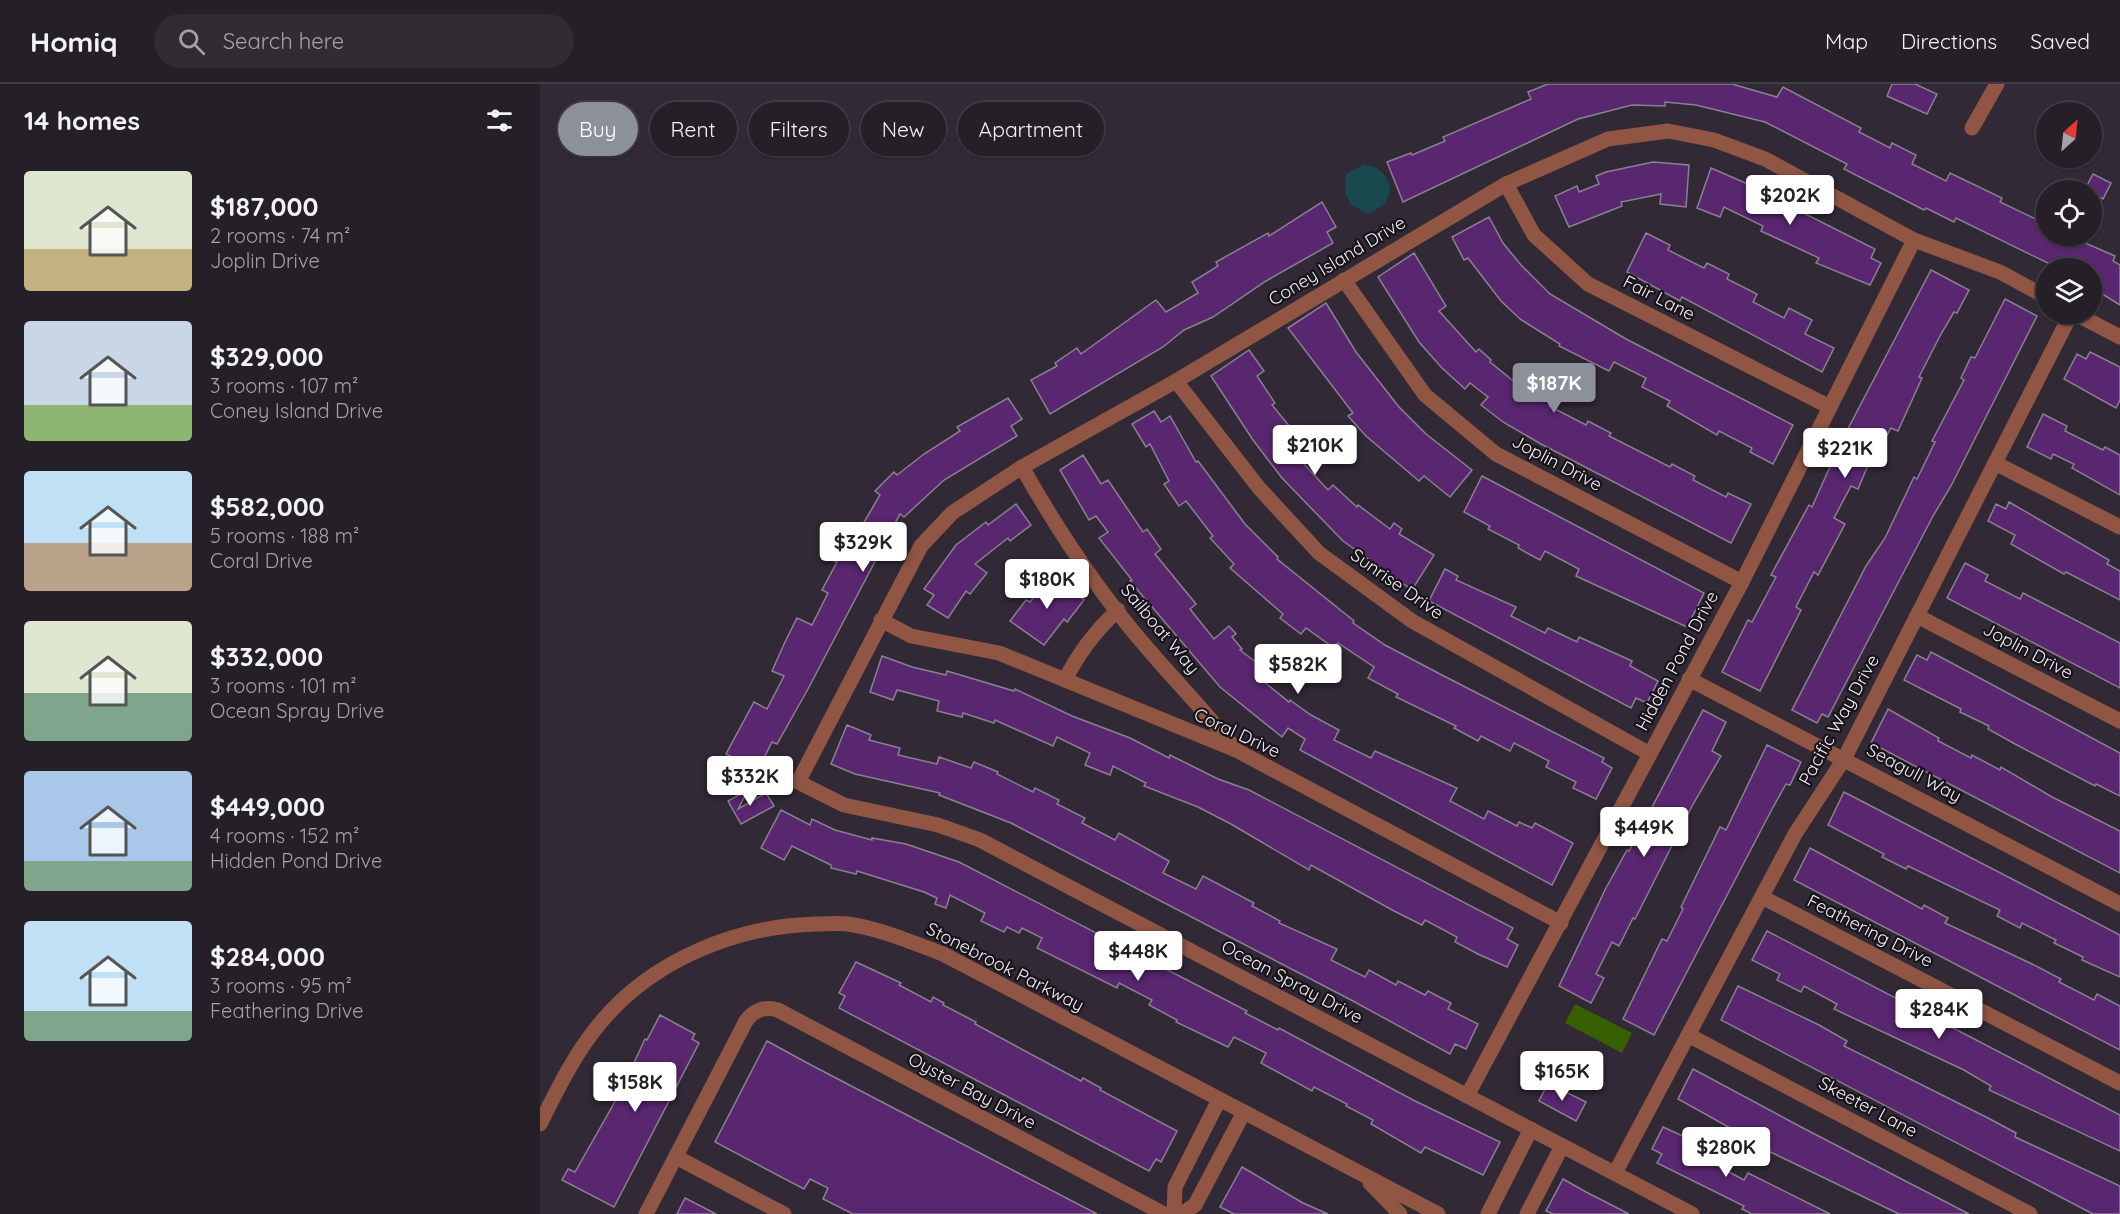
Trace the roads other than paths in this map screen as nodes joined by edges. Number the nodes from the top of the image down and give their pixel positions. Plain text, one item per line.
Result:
1 (1996, 84) edge
2 (1972, 128) dead end
3 (1506, 184) junction
4 (1914, 240) junction
5 (1344, 280) junction
6 (2036, 292) edge
7 (2067, 324) edge
8 (2095, 324) edge
9 (2120, 337) edge
10 (1176, 381) junction
11 (1830, 407) junction
12 (1995, 463) junction
13 (1022, 467) junction
14 (2120, 527) edge
15 (1742, 582) junction
16 (1118, 610) junction
17 (1917, 615) junction
18 (881, 620) junction
19 (1689, 679) junction
20 (1065, 680) junction
21 (2120, 721) edge
22 (1236, 750) junction
23 (1650, 754) junction
24 (1844, 759) junction
25 (798, 782) joint
26 (1762, 897) junction
27 (2120, 904) edge
28 (1561, 923) junction
29 (1688, 1035) junction
30 (2120, 1083) edge
31 (1467, 1095) junction
32 (1220, 1100) junction
33 (1244, 1112) junction
34 (540, 1124) edge
35 (1531, 1129) junction
36 (1562, 1146) junction
37 (676, 1158) junction
38 (1615, 1173) junction
39 (1362, 1175) junction
40 (646, 1214) edge
41 (784, 1214) edge
42 (1164, 1214) edge
43 (1174, 1214) edge
44 (1181, 1214) edge
45 (1400, 1214) edge
46 (1438, 1214) edge
47 (1488, 1214) edge
48 (1527, 1214) edge
49 (1692, 1214) edge
50 (2030, 1214) edge

1 - 2 street
3 - 4 street, Coney Island Drive
3 - 5 street, Coney Island Drive
3 - 11 street, Fair Lane
4 - 6 street, Coney Island Drive
4 - 11 street, Hidden Pond Drive
5 - 10 street, Coney Island Drive
5 - 15 street, Joplin Drive
7 - 12 street, Pacific Way Drive
8 - 9 street
10 - 13 street, Coney Island Drive
10 - 23 street, Sunrise Drive
11 - 15 street, Hidden Pond Drive
12 - 14 street
12 - 17 street, Pacific Way Drive
13 - 16 street, Sailboat Way
13 - 18 street, Coney Island Drive
15 - 19 street, Hidden Pond Drive
16 - 20 street
16 - 22 street, Sailboat Way
17 - 21 street, Joplin Drive
17 - 24 street, Pacific Way Drive
18 - 20 street, Coral Drive
18 - 25 street, Coney Island Drive
19 - 23 street, Hidden Pond Drive
19 - 24 street, Seagull Way
20 - 22 street, Coral Drive
22 - 28 street, Coral Drive
23 - 28 street, Hidden Pond Drive
24 - 26 street, Pacific Way Drive
24 - 27 street, Seagull Way
25 - 31 street, Ocean Spray Drive
26 - 29 street, Pacific Way Drive
26 - 30 street, Feathering Drive
28 - 31 street, Hidden Pond Drive
29 - 38 street, Pacific Way Drive
29 - 50 street, Skeeter Lane
31 - 35 street, Ocean Spray Drive
32 - 33 street, Stonebrook Parkway
32 - 34 street, Stonebrook Parkway
32 - 43 street
33 - 39 street, Stonebrook Parkway
33 - 44 street
35 - 36 street, Ocean Spray Drive
35 - 47 street
36 - 38 street, Ocean Spray Drive
36 - 48 street
37 - 40 street
37 - 41 street
37 - 42 street, Oyster Bay Drive
38 - 49 street, Ocean Spray Drive
39 - 45 street, Stonebrook Parkway
39 - 46 street, Stonebrook Parkway

